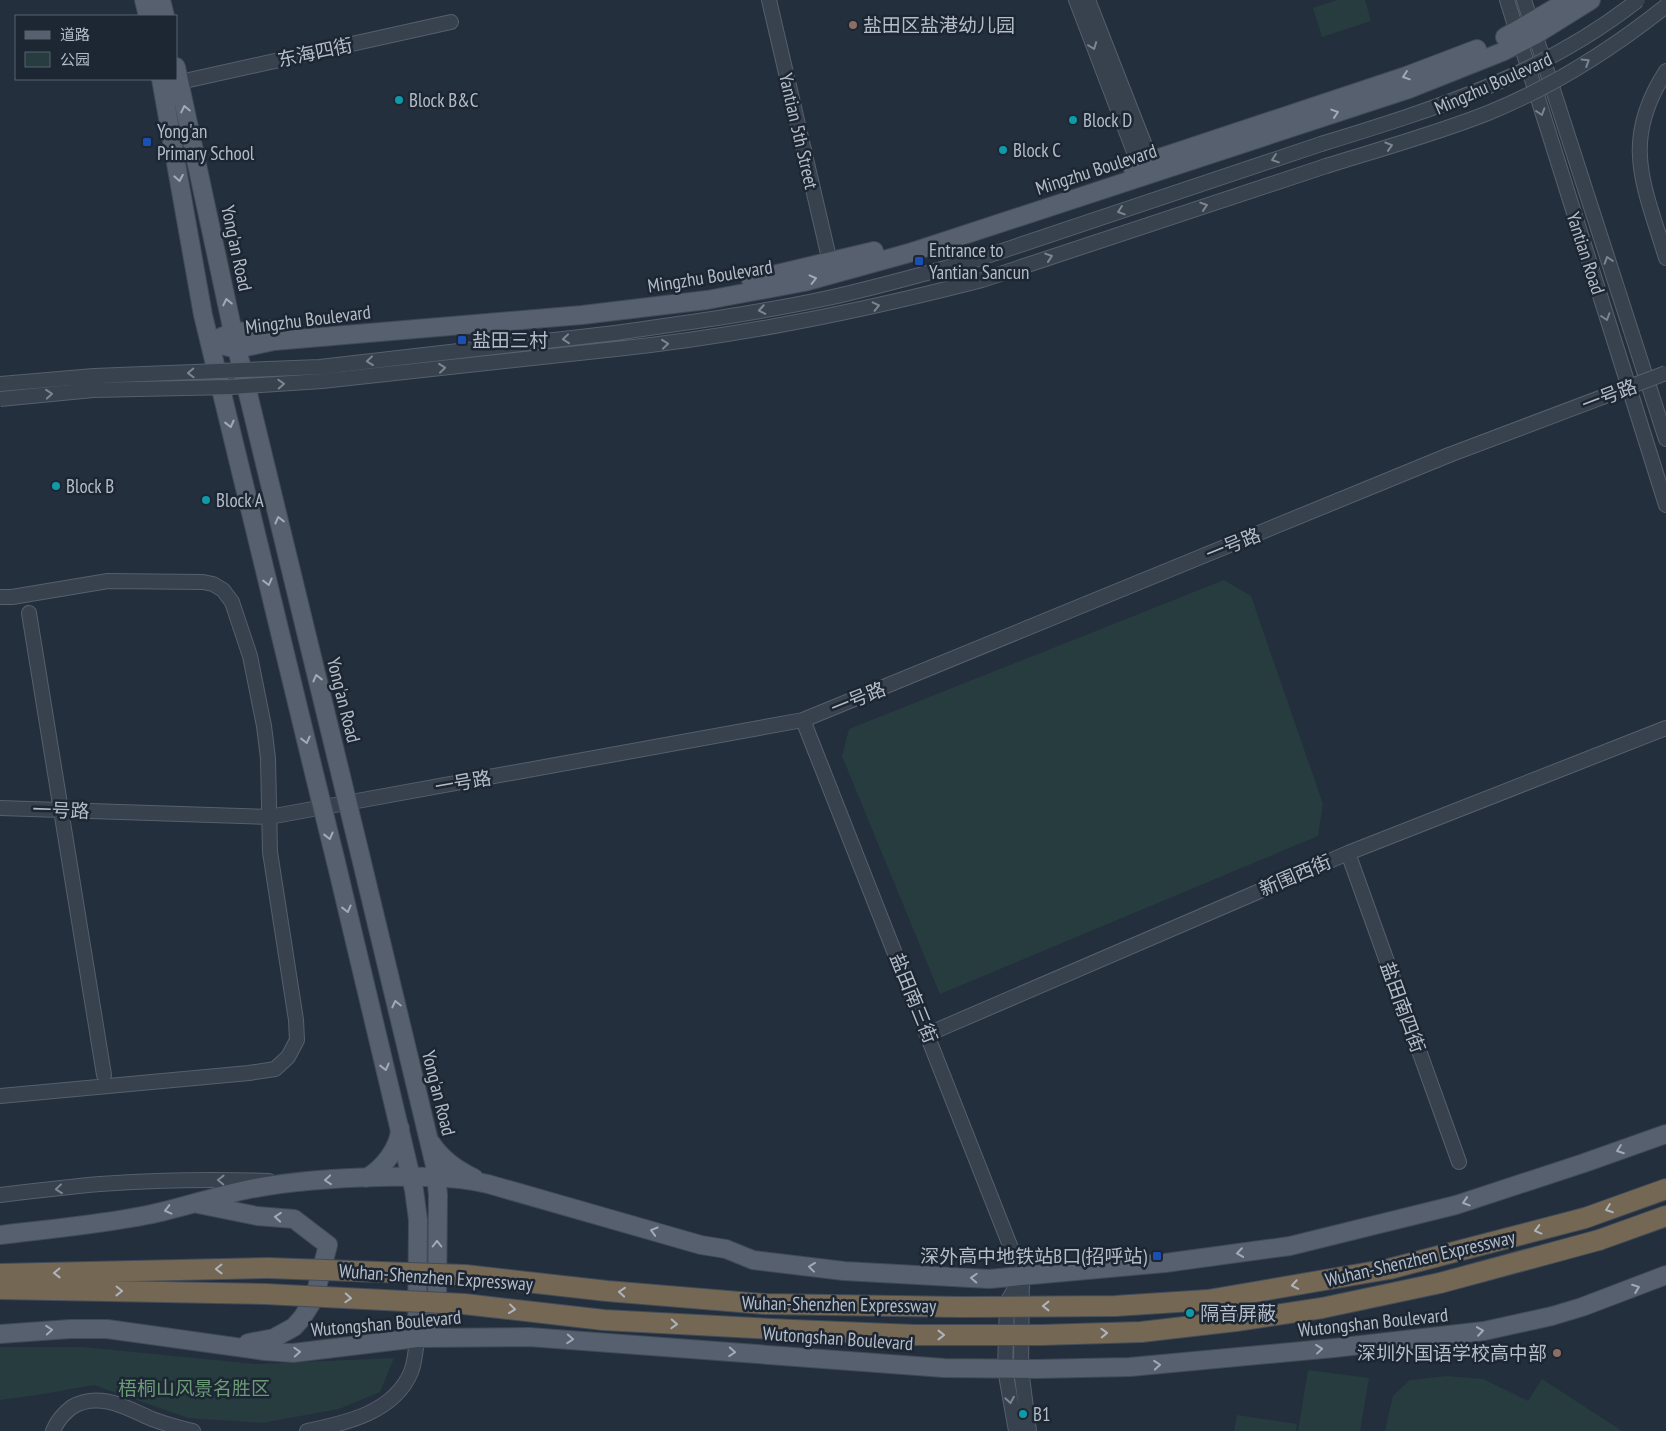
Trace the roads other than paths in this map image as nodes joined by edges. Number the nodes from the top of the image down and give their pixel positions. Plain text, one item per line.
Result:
1 (144, 0) edge
2 (161, 0) edge
3 (769, 0) edge
4 (1076, 0) edge
5 (1088, 0) edge
6 (1507, 0) edge
7 (1524, 0) edge
8 (1569, 0) edge
9 (1591, 0) edge
10 (1638, 0) edge
11 (1666, 6) edge
12 (148, 15) edge
13 (165, 15) edge
14 (451, 22) dead end
15 (1525, 33) junction
16 (1666, 71) edge
17 (178, 74) edge
18 (161, 80) edge
19 (1145, 163) junction
20 (1666, 258) edge
21 (830, 262) junction
22 (235, 341) junction
23 (210, 342) junction
24 (1666, 373) edge
25 (0, 384) edge
26 (0, 399) edge
27 (1666, 439) edge
28 (1666, 505) edge
29 (0, 597) edge
30 (29, 612) dead end
31 (803, 720) junction
32 (1666, 728) edge
33 (0, 808) edge
34 (60, 810) junction
35 (269, 817) junction
36 (1348, 852) junction
37 (928, 1034) junction
38 (104, 1075) dead end
39 (0, 1096) edge
40 (400, 1128) junction
41 (1666, 1134) edge
42 (427, 1136) junction
43 (1459, 1162) dead end
44 (411, 1177) junction
45 (436, 1177) junction
46 (366, 1178) junction
47 (304, 1182) junction
48 (488, 1184) junction
49 (1666, 1189) edge
50 (0, 1195) edge
51 (195, 1203) junction
52 (1666, 1216) edge
53 (0, 1234) edge
54 (0, 1274) edge
55 (1022, 1276) junction
56 (1666, 1276) edge
57 (0, 1289) edge
58 (0, 1334) edge
59 (417, 1338) junction
60 (223, 1345) junction
61 (1013, 1369) junction
62 (54, 1431) edge
63 (193, 1431) edge
64 (307, 1431) edge
65 (1016, 1431) edge
66 (1029, 1431) edge

1 - 12 main road
2 - 13 main road
3 - 21 street, Yantian 5th Street
4 -> 19 street
5 - 19 street
6 - 15 street, Yantian Road
7 - 15 street, Yantian Road
8 - 15 main road, Mingzhu Boulevard
9 - 15 main road, Mingzhu Boulevard
10 -> 25 street, Mingzhu Boulevard, bridge
26 -> 11 street, Mingzhu Boulevard, bridge
14 - 17 street, 东海四街
15 -> 19 main road, Mingzhu Boulevard
22 -> 15 main road, Mingzhu Boulevard
27 -> 15 street, Yantian Road
15 -> 28 street, Yantian Road
16 - 20 street
22 -> 17 main road, Yong'an Road
18 -> 23 main road
19 - 21 main road, Mingzhu Boulevard
21 - 22 main road, Mingzhu Boulevard
22 - 23 main road, Mingzhu Boulevard
42 -> 22 main road, Yong'an Road, bridge
23 -> 40 main road, bridge
24 - 31 street, 一号路, bridge
29 - 35 street
30 - 34 street
31 - 35 street, 一号路
31 - 37 street, 盐田南三街
32 - 36 street, 新围西街
33 - 34 street, 一号路
34 - 35 street, 一号路
34 - 38 street
35 - 39 street
36 - 37 street, 新围西街
36 - 43 street, 盐田南四街
37 - 55 street, 盐田南三街
40 - 44 main road
40 - 46 main road
41 -> 55 main road
42 - 45 main road, Yong'an Road
42 - 48 main road
44 - 45 main road
44 - 46 main road
44 - 59 main road
45 - 48 main road
59 -> 45 main road, Yong'an Road
46 -> 47 main road
47 -> 50 street
47 - 51 main road
55 -> 48 main road
49 -> 54 highway, Wuhan-Shenzhen Expressway, bridge
51 -> 53 main road
60 -> 51 main road
57 -> 52 highway, Wuhan-Shenzhen Expressway, bridge
55 - 61 street
61 -> 56 main road, Wutongshan Boulevard
58 -> 60 main road, Wutongshan Boulevard
60 -> 59 main road, Wutongshan Boulevard
59 -> 61 main road, Wutongshan Boulevard
59 - 64 street
61 -> 65 street
61 - 66 street
62 - 63 street

